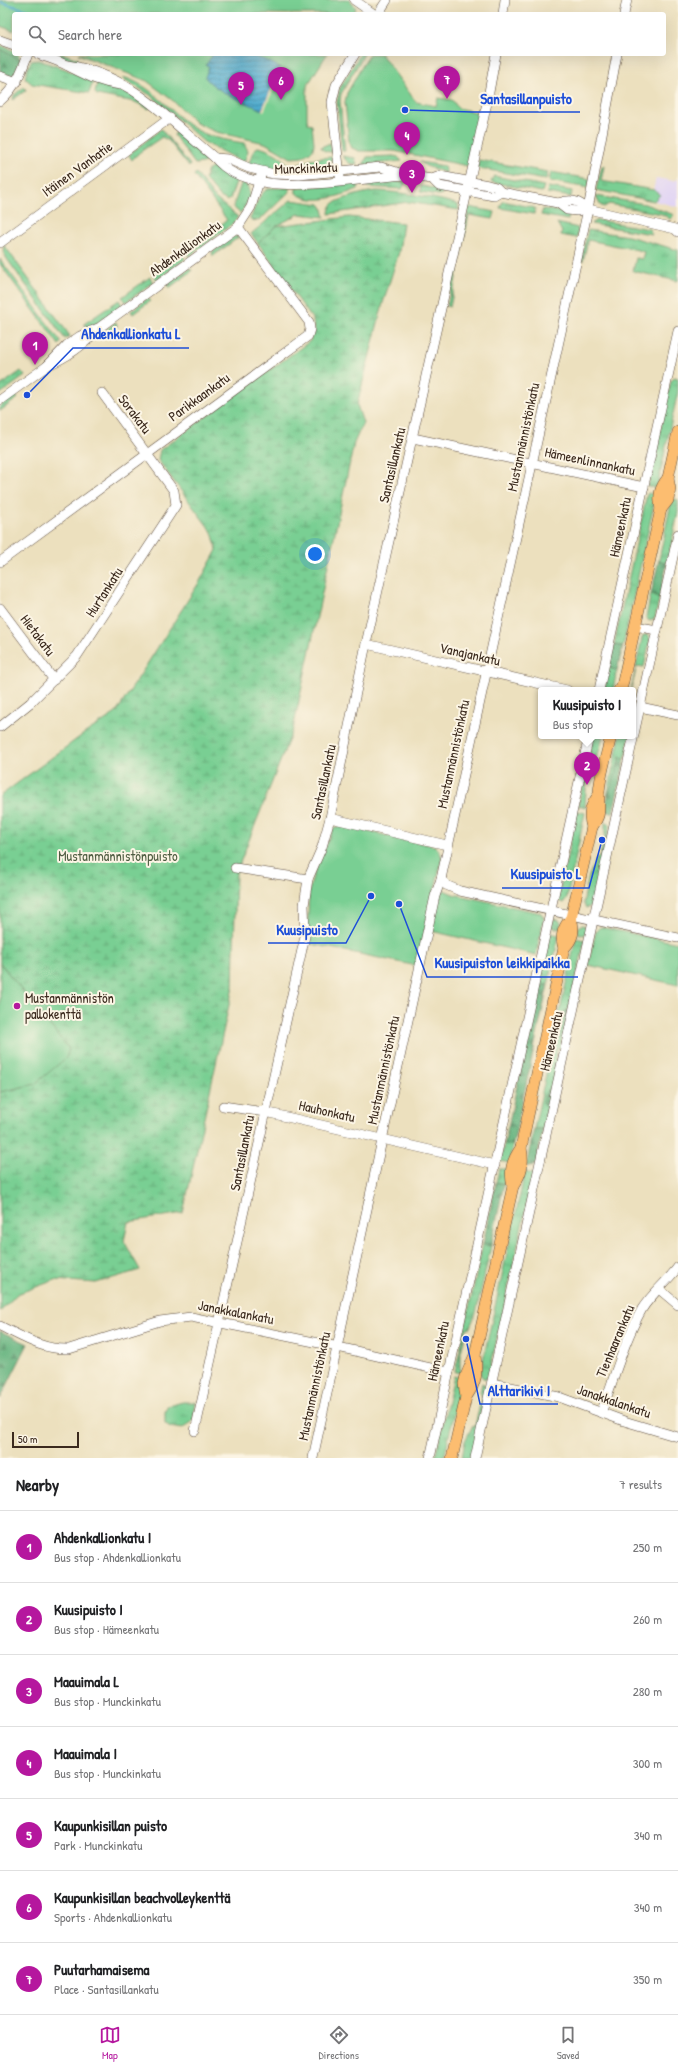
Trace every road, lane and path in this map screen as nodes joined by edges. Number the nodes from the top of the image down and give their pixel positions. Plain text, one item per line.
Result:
1 (354, 0) edge
2 (386, 0) edge
3 (505, 0) edge
4 (627, 0) edge
5 (371, 12) edge
6 (379, 12) edge
7 (503, 12) edge
8 (624, 12) edge
9 (0, 40) edge
10 (12, 44) edge
11 (27, 56) edge
12 (43, 56) edge
13 (354, 56) edge
14 (496, 56) edge
15 (617, 56) edge
16 (0, 76) edge
17 (17, 82) junction
18 (0, 101) edge
19 (170, 118) junction
20 (215, 158) junction
21 (339, 170) junction
22 (262, 172) junction
23 (406, 175) junction
24 (341, 180) junction
25 (432, 180) junction
26 (259, 182) junction
27 (469, 182) junction
28 (467, 191) junction
29 (501, 192) junction
30 (588, 209) junction
31 (238, 227) junction
32 (677, 229) edge
33 (0, 243) edge
34 (678, 331) edge
35 (674, 371) edge
36 (102, 393) dead end
37 (0, 400) edge
38 (678, 432) edge
39 (413, 438) junction
40 (147, 452) junction
41 (532, 463) junction
42 (644, 487) junction
43 (678, 534) edge
44 (0, 562) edge
45 (0, 608) edge
46 (635, 626) junction
47 (656, 630) junction
48 (366, 644) junction
49 (486, 672) junction
50 (54, 680) junction
51 (554, 687) edge
52 (600, 687) edge
53 (621, 687) edge
54 (640, 706) junction
55 (678, 715) edge
56 (636, 724) edge
57 (0, 727) edge
58 (588, 739) edge
59 (610, 739) edge
60 (633, 739) edge
61 (330, 818) junction
62 (447, 845) junction
63 (235, 868) dead end
64 (308, 879) junction
65 (441, 879) junction
66 (551, 910) junction
67 (572, 916) junction
68 (593, 919) junction
69 (678, 938) edge
70 (223, 1106) dead end
71 (265, 1112) junction
72 (383, 1138) junction
73 (495, 1165) junction
74 (678, 1267) edge
75 (659, 1289) junction
76 (678, 1305) edge
77 (218, 1321) junction
78 (0, 1326) edge
79 (337, 1347) junction
80 (448, 1372) junction
81 (492, 1383) junction
82 (601, 1413) junction
83 (195, 1431) dead end
84 (678, 1437) edge
85 (313, 1458) edge
86 (430, 1458) edge
87 (452, 1458) edge
88 (475, 1458) edge

1 - 5 street
2 - 6 street
3 - 7 street
4 - 8 street
9 - 10 street
11 - 17 street
12 - 19 street, Munckinkatu
13 - 21 street
14 - 27 street, Santasillankatu
15 - 30 street, Mustanmännistönkatu
16 - 17 street
17 - 18 street
19 - 20 street, Munckinkatu
19 - 33 street, Itäinen Vanhatie
20 - 22 street, Munckinkatu
20 - 26 street, Munckinkatu
21 - 22 street, Munckinkatu
21 - 23 street, Munckinkatu
21 - 24 street
22 - 26 street, Ahdenkallionkatu
23 - 24 street, Munckinkatu
23 - 25 street, Munckinkatu
24 - 26 street, Munckinkatu
25 - 27 street, Munckinkatu
25 - 28 street, Munckinkatu
26 - 31 street, Ahdenkallionkatu
27 - 28 street, Santasillankatu
27 - 29 street, Munckinkatu
28 - 29 street, Munckinkatu
28 - 39 street, Santasillankatu
29 - 30 street, Munckinkatu
30 - 32 street, Munckinkatu
30 - 41 street, Mustanmännistönkatu
31 - 37 street, Ahdenkallionkatu
31 - 40 street, Parikkaankatu
34 - 35 street, Hämeenkatu
35 - 42 street, Hämeenkatu
36 - 40 street, Sorakatu
38 - 46 main road
39 - 41 street, Hämeenlinnankatu
39 - 48 street, Santasillankatu
40 - 44 street, Parikkaankatu
40 - 50 street, Hurtankatu
41 - 42 street, Hämeenlinnankatu
41 - 49 street, Mustanmännistönkatu
42 - 52 street, Hämeenkatu
43 - 47 street, Hämeenkatu
45 - 50 street, Hietakatu
46 - 47 street
46 - 53 main road
47 - 54 street, Hämeenkatu
48 - 49 street, Vanajankatu
48 - 61 street, Santasillankatu
49 - 51 street, Vanajankatu
49 - 62 street, Mustanmännistönkatu
50 - 57 street, Hurtankatu
54 - 55 street
54 - 56 street, Hämeenkatu
58 - 66 street, Hämeenkatu
59 - 67 main road, Hämeenkatu
60 - 68 street, Hämeenkatu
61 - 62 street
61 - 64 street, Santasillankatu
62 - 65 street, Mustanmännistönkatu
63 - 64 street
64 - 71 street, Santasillankatu
65 - 66 street
65 - 72 street, Mustanmännistönkatu
66 - 67 street
66 - 73 street, Hämeenkatu
67 - 68 street
67 - 87 main road, Hämeenkatu
68 - 69 street
68 - 81 street, Hämeenkatu
70 - 71 street, Hauhonkatu
71 - 72 street, Hauhonkatu
71 - 77 street, Santasillankatu
72 - 73 street, Hauhonkatu
72 - 79 street, Mustanmännistönkatu
73 - 80 street, Hämeenkatu
74 - 75 street, Tienhaarankatu
75 - 76 street
75 - 82 street, Tienhaarankatu
77 - 78 street, Janakkalankatu
77 - 79 street, Janakkalankatu
77 - 83 street, Santasillankatu
79 - 80 street, Janakkalankatu
79 - 85 street, Mustanmännistönkatu
80 - 86 street, Hämeenkatu
81 - 82 street, Janakkalankatu
81 - 88 street, Hämeenkatu
82 - 84 street, Janakkalankatu

